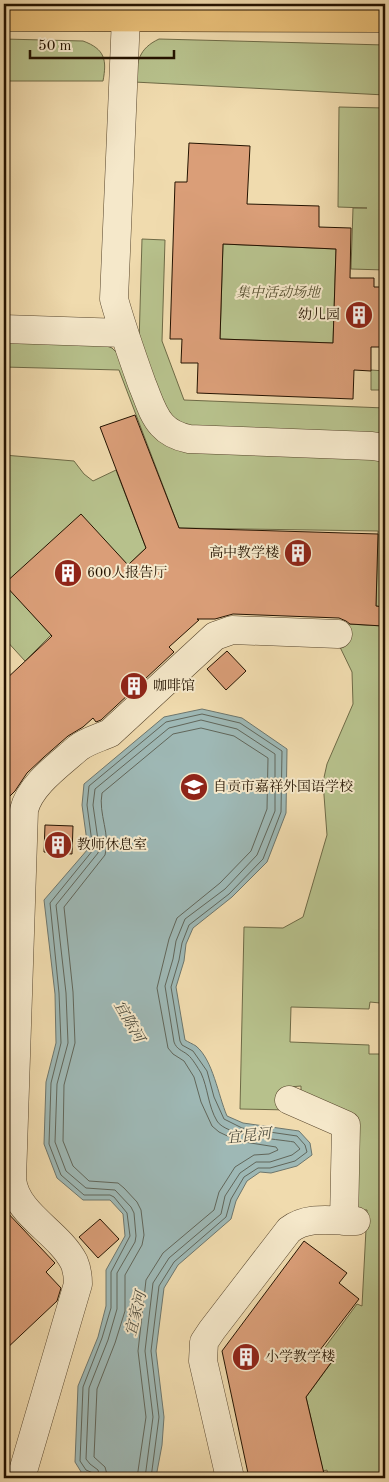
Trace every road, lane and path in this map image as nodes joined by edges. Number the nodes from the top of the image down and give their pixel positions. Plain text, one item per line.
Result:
1 (4, 17) edge
2 (126, 17) junction
3 (385, 18) edge
4 (4, 329) edge
5 (123, 333) junction
6 (385, 448) edge
7 (338, 634) dead end
8 (289, 1100) dead end
9 (20, 1478) edge
10 (230, 1478) edge

1 - 2 main road
2 - 3 main road
2 - 5 lane
4 - 5 lane
5 - 6 lane
7 - 9 lane
8 - 10 lane

